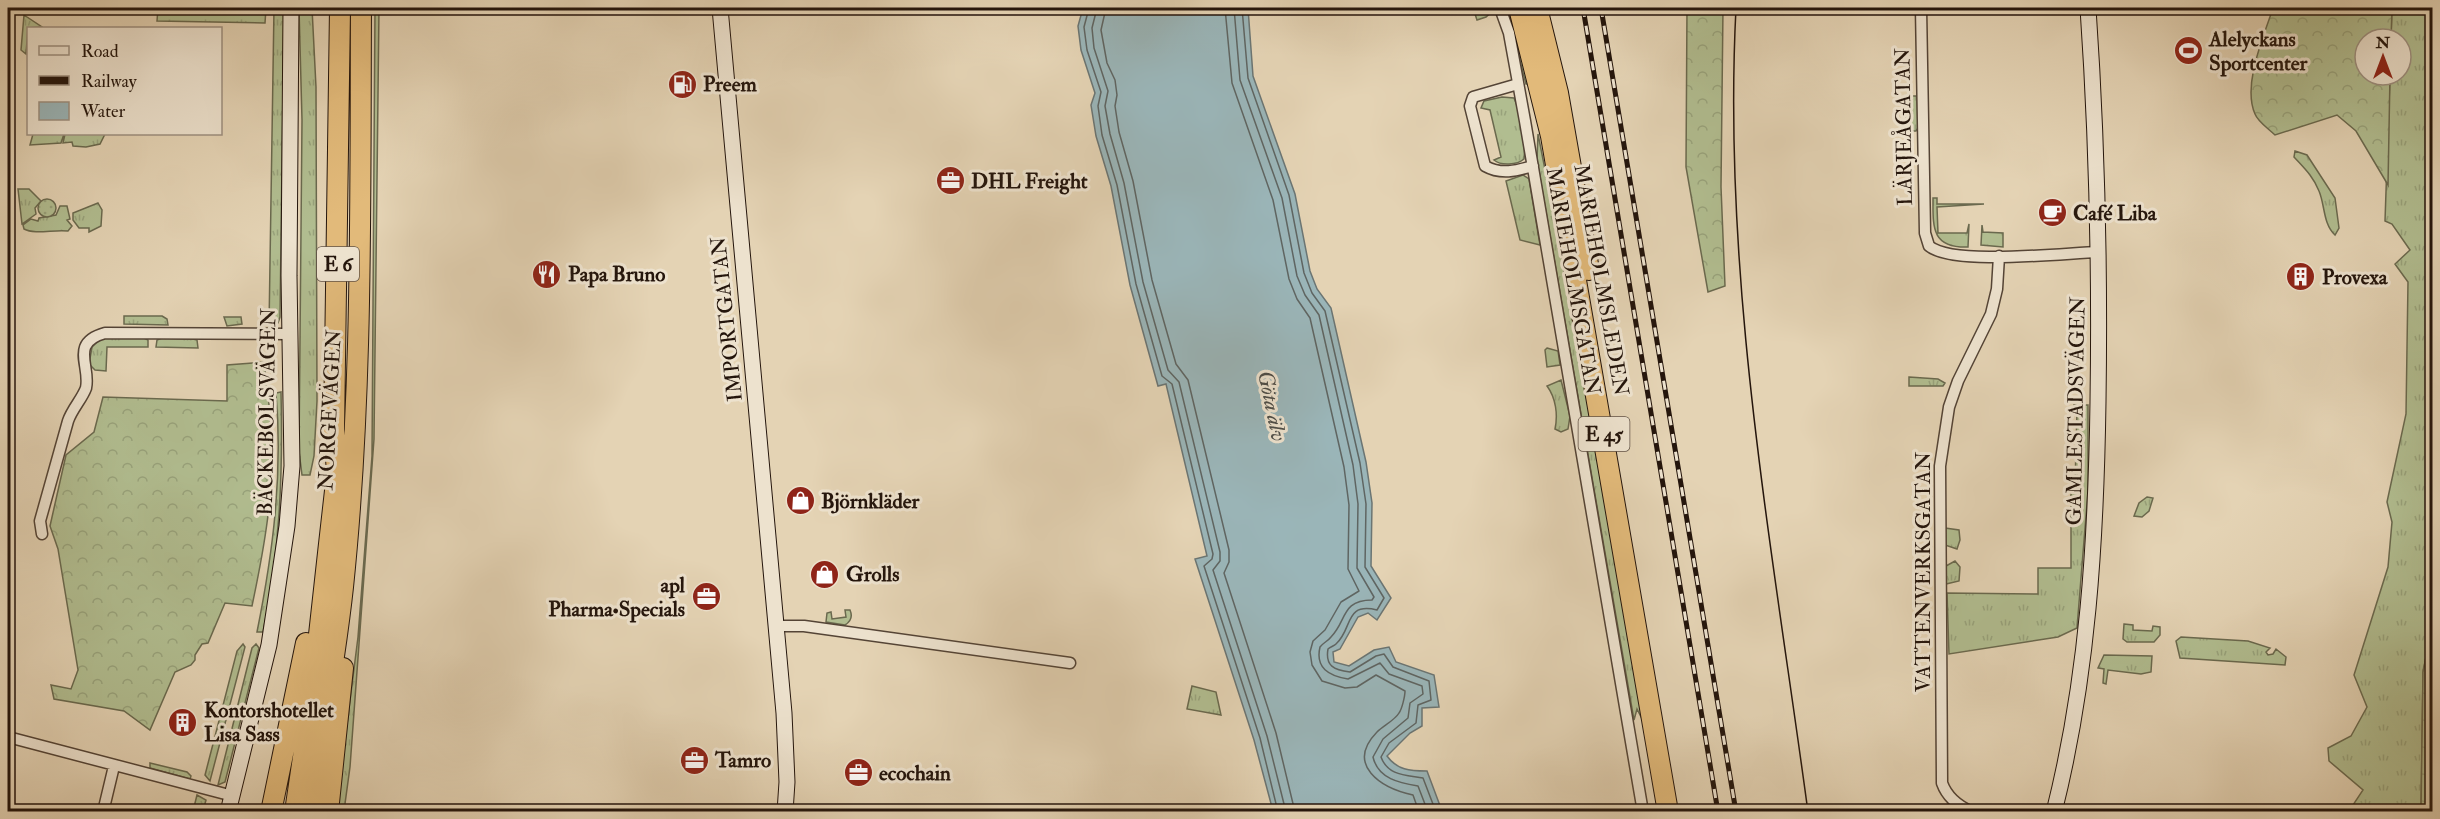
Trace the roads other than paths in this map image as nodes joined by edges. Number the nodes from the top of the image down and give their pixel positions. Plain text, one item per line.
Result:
1 (291, 8) edge
2 (340, 8) edge
3 (361, 8) edge
4 (720, 8) edge
5 (1500, 8) edge
6 (1519, 8) edge
7 (1537, 8) edge
8 (1921, 8) edge
9 (2088, 8) edge
10 (1518, 84) junction
11 (1533, 166) junction
12 (2098, 252) junction
13 (1999, 256) junction
14 (291, 334) junction
15 (42, 534) dead end
16 (329, 544) junction
17 (343, 589) junction
18 (776, 626) junction
19 (1070, 663) dead end
20 (8, 737) edge
21 (114, 766) junction
22 (233, 796) junction
23 (103, 812) edge
24 (228, 812) edge
25 (271, 812) edge
26 (295, 812) edge
27 (309, 812) edge
28 (328, 812) edge
29 (785, 812) edge
30 (1643, 812) edge
31 (1668, 812) edge
32 (1681, 812) edge
33 (1972, 812) edge
34 (2054, 812) edge

1 - 14 street, BÄCKEBOLSVÄGEN
2 - 16 highway, NORGEVÄGEN / E 6
3 - 17 highway, NORGEVÄGEN / E 6
4 - 18 street, IMPORTGATAN
5 - 10 street, MARIEHOLMSGATAN
6 - 31 highway, MARIEHOLMSLEDEN / E 45
7 - 32 highway, MARIEHOLMSLEDEN / E 45
8 - 13 street, LÄRJEÅGATAN
9 - 12 street, GAMLESTADSVÄGEN
10 - 11 street, MARIEHOLMSGATAN
10 - 11 street
11 - 30 street, MARIEHOLMSGATAN
12 - 13 street
12 - 34 street, GAMLESTADSVÄGEN
13 - 33 street, VATTENVERKSGATAN
14 - 15 street
14 - 22 street, BÄCKEBOLSVÄGEN
16 - 25 highway
16 - 26 highway, NORGEVÄGEN / E 6
17 - 27 highway, NORGEVÄGEN / E 6
17 - 28 highway
18 - 19 street
18 - 29 street, IMPORTGATAN
20 - 21 street
21 - 22 street
21 - 23 street
22 - 24 street, BÄCKEBOLSVÄGEN

